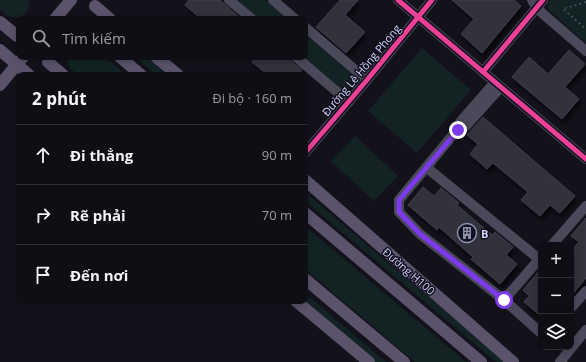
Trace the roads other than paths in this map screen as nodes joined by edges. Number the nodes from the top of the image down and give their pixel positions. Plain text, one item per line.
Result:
1 (71, 0) edge
2 (229, 0) edge
3 (273, 0) edge
4 (398, 0) edge
5 (432, 0) edge
6 (537, 2) edge
7 (95, 6) dead end
8 (58, 16) edge
9 (107, 16) edge
10 (248, 16) edge
11 (292, 16) edge
12 (419, 17) junction
13 (0, 22) edge
14 (308, 30) edge
15 (16, 35) edge
16 (0, 50) edge
17 (586, 51) edge
18 (16, 59) edge
19 (124, 60) edge
20 (160, 60) edge
21 (300, 60) edge
22 (20, 61) edge
23 (48, 62) dead end
24 (27, 72) edge
25 (60, 72) edge
26 (138, 72) edge
27 (174, 72) edge
28 (483, 72) junction
29 (367, 80) junction
30 (0, 85) edge
31 (498, 85) junction
32 (349, 102) junction
33 (308, 150) edge
34 (586, 159) edge
35 (426, 167) junction
36 (308, 183) edge
37 (586, 206) edge
38 (308, 217) edge
39 (555, 242) edge
40 (538, 256) edge
41 (538, 260) edge
42 (308, 282) edge
43 (586, 290) edge
44 (504, 300) junction
45 (300, 304) edge
46 (574, 304) edge
47 (538, 330) edge
48 (586, 330) edge
49 (369, 362) edge
50 (404, 362) edge
51 (480, 362) edge
52 (513, 362) edge
53 (560, 362) edge

1 - 8 main road
2 - 10 street
3 - 11 street
4 - 12 street
5 - 12 street, Đường Lê Hồng Phong
6 - 17 street
6 - 28 street
7 - 9 main road
12 - 28 street
12 - 29 street, Đường Lê Hồng Phong
13 - 15 main road
14 - 29 street
16 - 18 main road
19 - 26 main road
20 - 27 main road
21 - 32 street
22 - 24 main road
22 - 30 main road
23 - 25 main road
28 - 31 street
29 - 32 street, Đường Lê Hồng Phong
31 - 34 street
31 - 35 street
32 - 33 street, Đường Lê Hồng Phong
35 - 40 street
35 - 44 street
36 - 52 main road, Đường H100
37 - 39 street
38 - 51 main road, Đường H100
41 - 44 street
42 - 50 main road
43 - 46 street
44 - 47 street
45 - 49 main road
48 - 53 street

